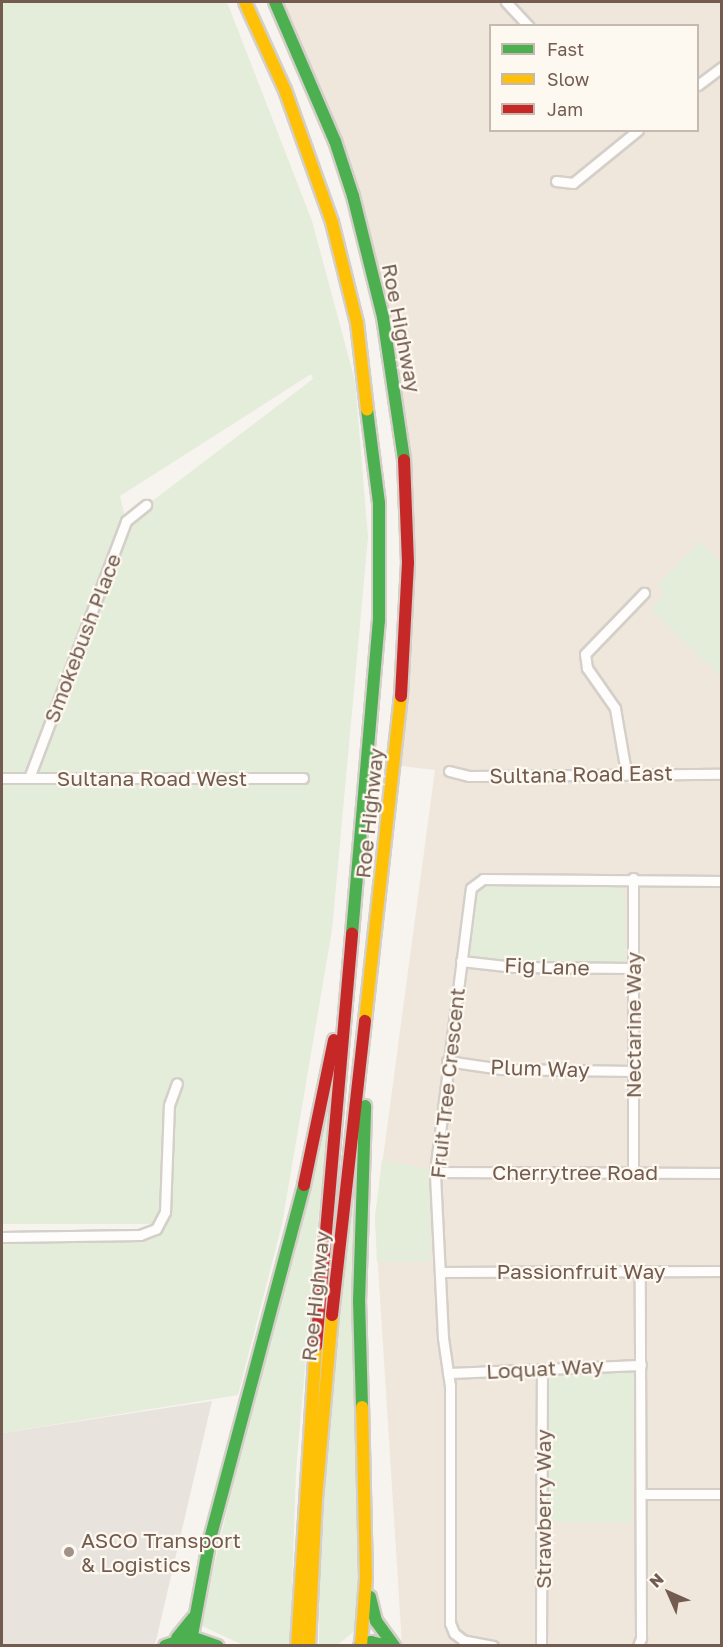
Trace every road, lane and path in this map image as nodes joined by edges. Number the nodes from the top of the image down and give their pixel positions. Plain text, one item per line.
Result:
1 (245, 2) edge
2 (275, 2) edge
3 (506, 2) edge
4 (526, 24) edge
5 (722, 67) edge
6 (699, 84) edge
7 (634, 132) edge
8 (555, 181) dead end
9 (146, 506) dead end
10 (644, 593) dead end
11 (448, 771) dead end
12 (626, 772) junction
13 (719, 772) edge
14 (2, 778) edge
15 (28, 778) junction
16 (303, 778) dead end
17 (633, 878) junction
18 (722, 881) edge
19 (461, 961) junction
20 (633, 968) junction
21 (349, 971) junction
22 (368, 1000) junction
23 (447, 1061) junction
24 (633, 1071) junction
25 (177, 1083) dead end
26 (435, 1172) junction
27 (633, 1172) junction
28 (719, 1172) edge
29 (2, 1237) edge
30 (640, 1271) junction
31 (722, 1271) edge
32 (441, 1272) junction
33 (641, 1365) junction
34 (542, 1371) junction
35 (448, 1373) junction
36 (641, 1494) junction
37 (722, 1494) edge
38 (366, 1578) junction
39 (194, 1614) junction
40 (177, 1638) junction
41 (191, 1641) edge
42 (361, 1645) edge
43 (165, 1646) edge
44 (217, 1646) edge
45 (297, 1646) edge
46 (309, 1646) edge
47 (388, 1646) edge
48 (394, 1646) edge
49 (493, 1646) edge
50 (541, 1646) edge
51 (638, 1646) edge

1 - 21 main road, Roe Highway
2 - 22 main road, Roe Highway
3 - 4 street
5 - 6 street
7 - 8 street
9 - 15 street, Smokebush Place
10 - 12 street
11 - 12 street, Sultana Road East
12 - 13 street, Sultana Road East
14 - 15 street, Sultana Road West
15 - 16 street, Sultana Road West
17 - 18 street, Fruit Tree Crescent
17 - 19 street, Fruit Tree Crescent
17 - 20 street, Nectarine Way
19 - 20 street, Fig Lane
19 - 23 street, Fruit Tree Crescent
20 - 24 street, Nectarine Way
21 - 39 main road
21 - 45 main road, Roe Highway
22 - 38 main road
22 - 46 main road, Roe Highway
23 - 24 street, Plum Way
23 - 26 street, Fruit Tree Crescent
24 - 27 street, Nectarine Way
25 - 29 street
26 - 27 street, Cherrytree Road
26 - 32 street, Fruit Tree Crescent
27 - 28 street, Cherrytree Road
30 - 31 street, Passionfruit Way
30 - 32 street, Passionfruit Way
30 - 33 street
32 - 35 street, Fruit Tree Crescent
33 - 34 street, Loquat Way
33 - 36 street
34 - 35 street, Loquat Way
34 - 50 street, Strawberry Way
35 - 49 street, Fruit Tree Crescent
36 - 37 street
36 - 51 street
38 - 42 main road
38 - 48 main road
39 - 40 main road
39 - 41 main road
40 - 41 main road
40 - 43 main road
41 - 44 main road
42 - 47 main road

